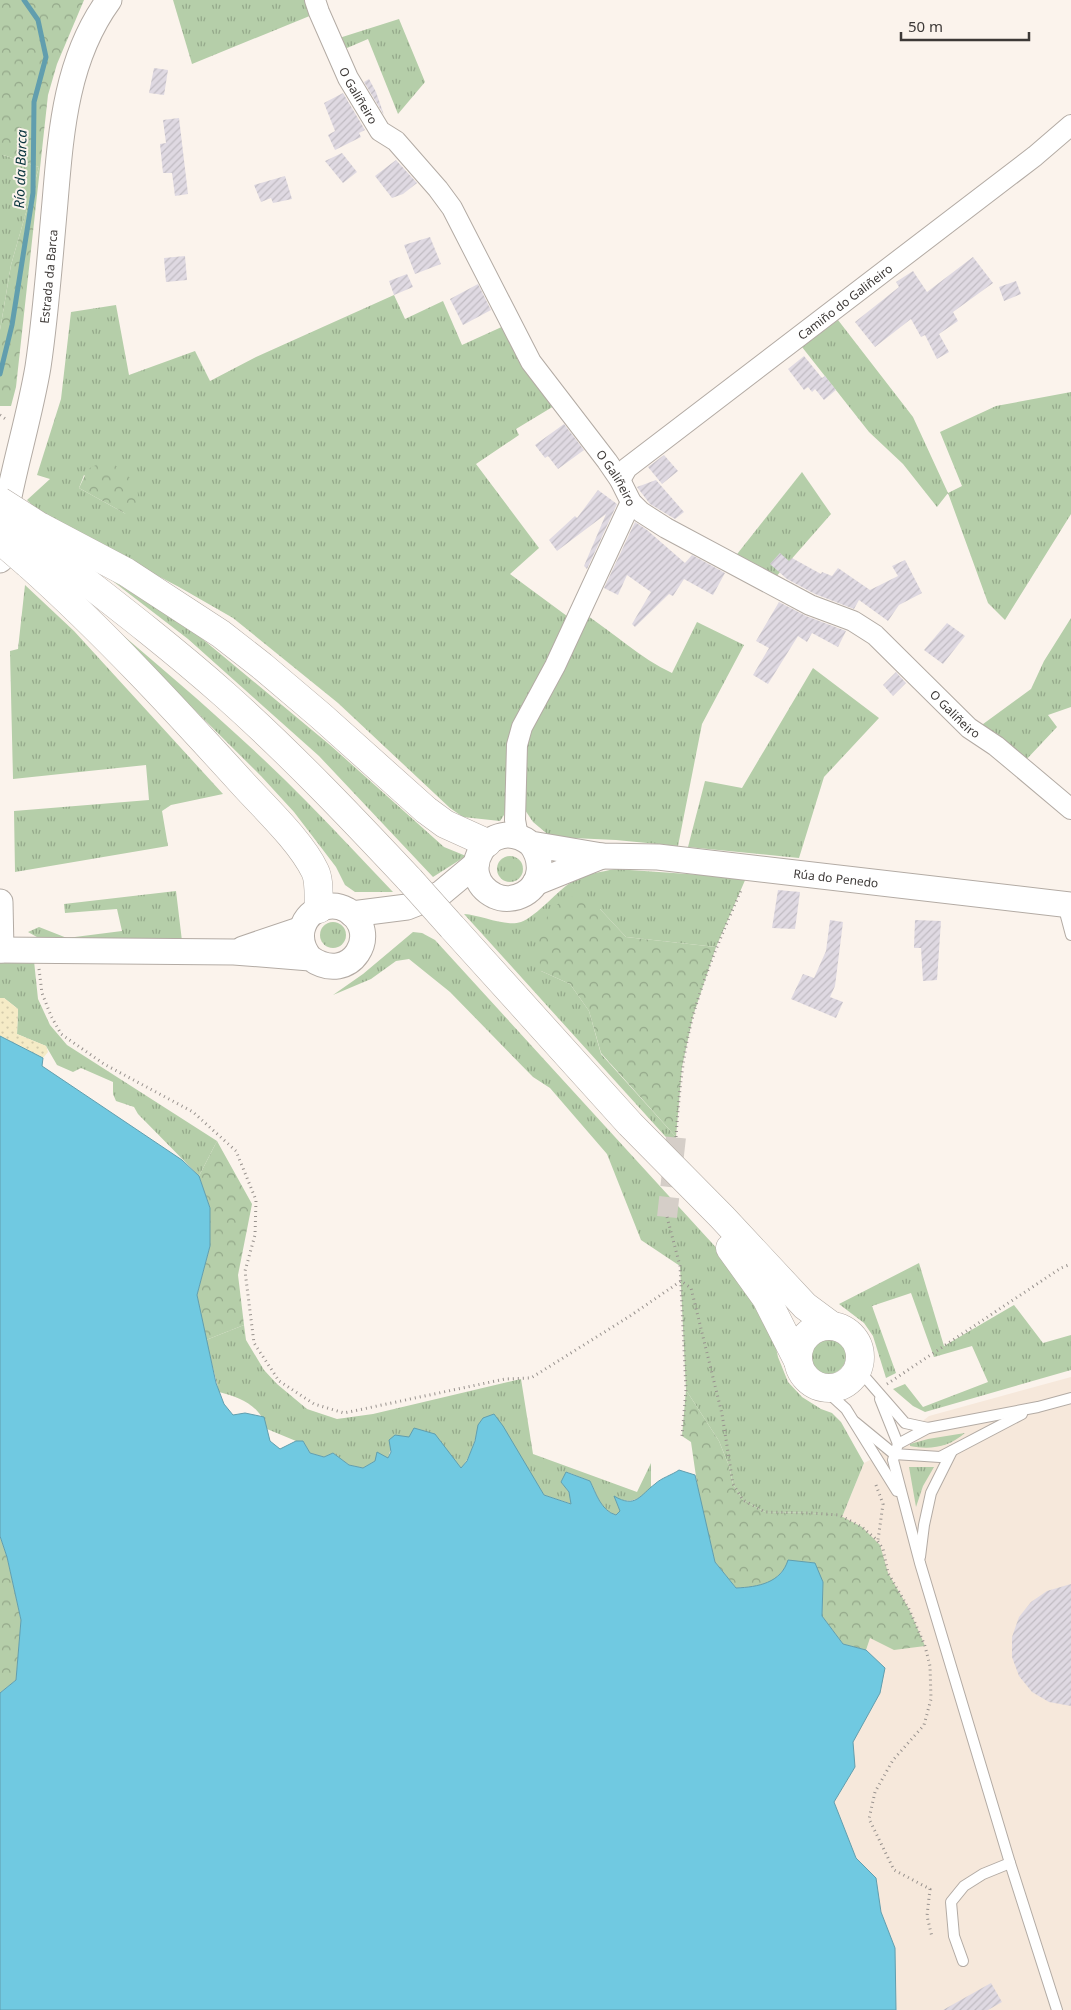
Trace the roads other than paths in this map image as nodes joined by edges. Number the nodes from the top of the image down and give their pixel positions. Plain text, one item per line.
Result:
1 (109, 0) edge
2 (315, 0) edge
3 (1071, 125) edge
4 (620, 480) junction
5 (0, 501) edge
6 (631, 502) junction
7 (0, 516) edge
8 (0, 540) edge
9 (34, 544) junction
10 (0, 560) edge
11 (1071, 809) edge
12 (524, 840) junction
13 (481, 853) junction
14 (602, 856) junction
15 (535, 884) junction
16 (488, 892) junction
17 (440, 894) junction
18 (0, 902) edge
19 (1067, 905) edge
20 (407, 908) junction
21 (352, 914) junction
22 (310, 919) junction
23 (1071, 935) edge
24 (360, 948) junction
25 (0, 950) edge
26 (234, 952) junction
27 (310, 958) junction
28 (630, 1124) junction
29 (832, 1326) junction
30 (798, 1361) junction
31 (857, 1368) junction
32 (822, 1387) junction
33 (877, 1392) junction
34 (1071, 1398) edge
35 (1038, 1407) junction
36 (855, 1422) junction
37 (928, 1428) junction
38 (896, 1449) junction
39 (953, 1450) junction
40 (902, 1498) junction
41 (920, 1563) junction
42 (1010, 1863) junction
43 (963, 1961) dead end
44 (1057, 2010) edge

1 - 10 street, Estrada da Barca
2 - 4 street, O Galiñeiro
3 - 4 street, Camiño do Galiñeiro
4 - 6 street, O Galiñeiro
5 - 9 main road, bridge
6 - 11 street, O Galiñeiro
6 - 12 street
7 - 9 main road, bridge
8 - 9 main road, bridge
9 - 13 main road
9 - 22 main road
9 - 28 main road, bridge
12 - 13 street
12 - 14 street, Rúa do Penedo
12 - 15 street
13 - 16 street
13 - 17 street
14 - 15 street, Rúa do Penedo
14 - 19 street, Rúa do Penedo
15 - 16 street
16 - 17 street
17 - 20 street
18 - 25 street
19 - 23 lane
20 - 21 street
20 - 24 street
21 - 22 street
21 - 24 street
22 - 26 street
22 - 27 street
24 - 27 street
25 - 26 street
26 - 27 street
28 - 29 main road
28 - 30 main road
29 - 30 main road
29 - 31 main road
30 - 32 main road
31 - 32 main road
31 - 33 lane
32 - 36 lane
33 - 37 lane
33 - 38 lane
34 - 35 lane
35 - 37 lane
35 - 39 lane
36 - 38 lane
36 - 40 lane
37 - 38 lane
38 - 39 lane
38 - 40 lane
39 - 41 lane
40 - 41 lane
41 - 42 lane
42 - 43 lane
42 - 44 lane

